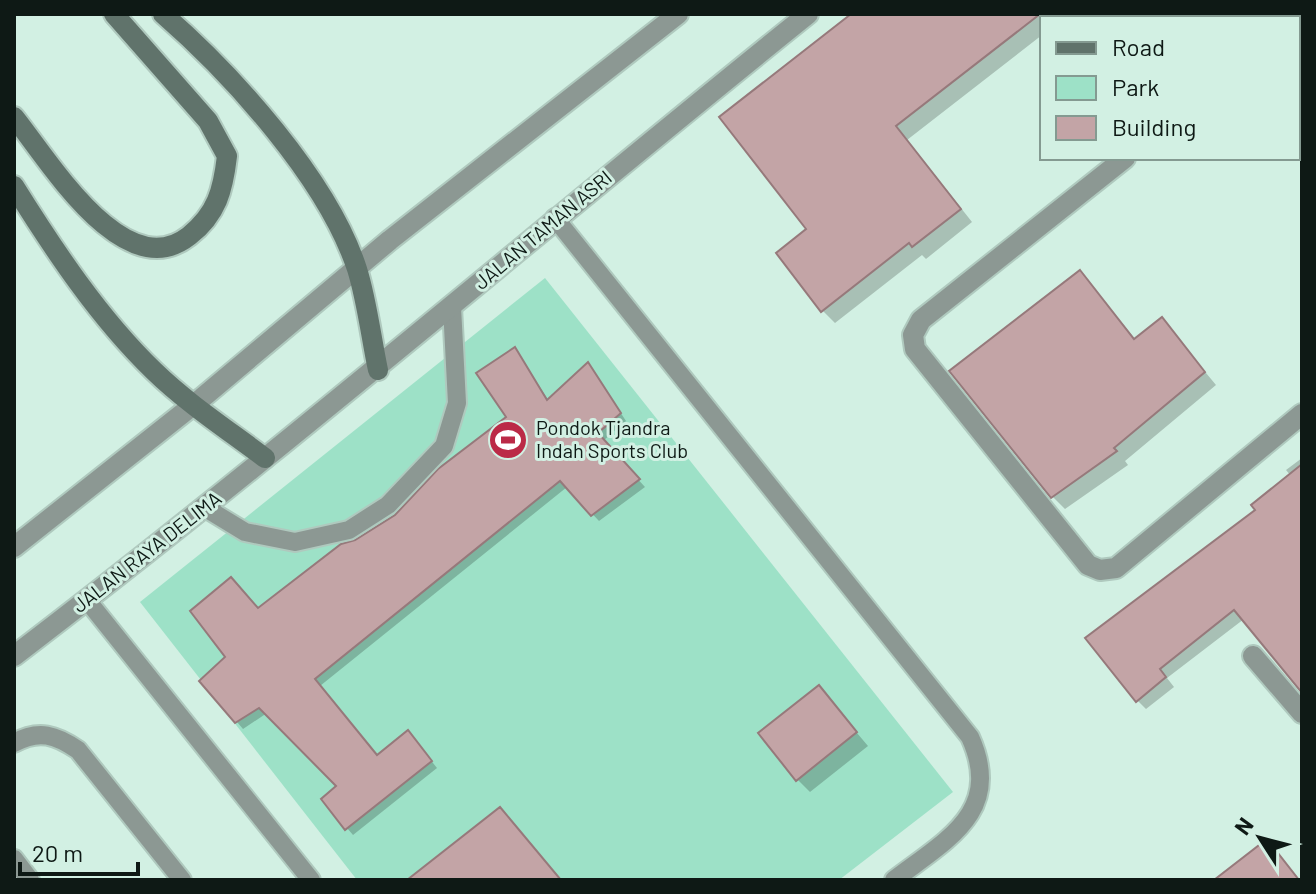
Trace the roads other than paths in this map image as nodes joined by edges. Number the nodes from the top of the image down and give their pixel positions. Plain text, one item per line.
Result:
1 (114, 14) edge
2 (163, 14) edge
3 (678, 14) edge
4 (808, 14) edge
5 (14, 117) edge
6 (1122, 160) edge
7 (14, 186) edge
8 (555, 218) junction
9 (357, 270) junction
10 (452, 307) junction
11 (378, 370) junction
12 (197, 401) junction
13 (1302, 414) edge
14 (272, 453) junction
15 (204, 507) junction
16 (14, 547) edge
17 (87, 600) junction
18 (14, 656) edge
19 (1253, 656) dead end
20 (1302, 713) edge
21 (14, 743) edge
22 (14, 859) edge
23 (30, 880) edge
24 (182, 880) edge
25 (311, 880) edge
26 (894, 880) edge

1 - 5 main road
2 - 9 main road
3 - 9 street
4 - 8 street, JALAN TAMAN ASRI
6 - 13 street
7 - 12 main road
8 - 10 street, JALAN TAMAN ASRI
8 - 26 lane
9 - 11 main road
9 - 12 street
10 - 11 street, JALAN TAMAN ASRI
10 - 15 lane
11 - 14 street, JALAN TAMAN ASRI
12 - 14 main road
12 - 16 street
14 - 15 street, JALAN RAYA DELIMA
15 - 17 street, JALAN RAYA DELIMA
17 - 18 street, JALAN RAYA DELIMA
17 - 25 lane
19 - 20 street
21 - 24 lane
22 - 23 lane

